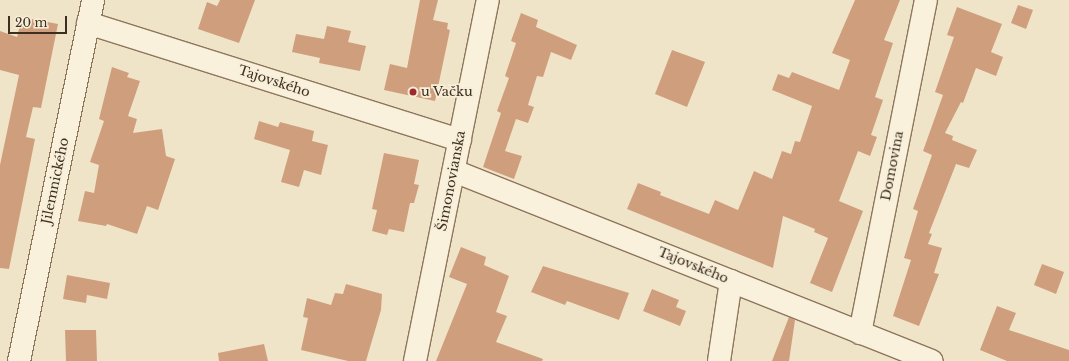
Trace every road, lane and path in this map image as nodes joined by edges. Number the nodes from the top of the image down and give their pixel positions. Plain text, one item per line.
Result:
1 (93, 0) edge
2 (488, 0) edge
3 (926, 0) edge
4 (88, 23) junction
5 (460, 140) junction
6 (454, 171) junction
7 (731, 281) junction
8 (860, 332) junction
9 (19, 361) edge
10 (415, 361) edge
11 (719, 361) edge
12 (932, 361) edge

1 - 4 street, Jilemnického
2 - 5 street, Šimonovianska
3 - 8 street, Domovina
4 - 5 street, Tajovského
4 - 9 street, Jilemnického
5 - 6 street, Šimonovianska
6 - 7 street, Tajovského
6 - 10 street, Šimonovianska
7 - 8 street, Tajovského
7 - 11 street
8 - 12 street, Tajovského

